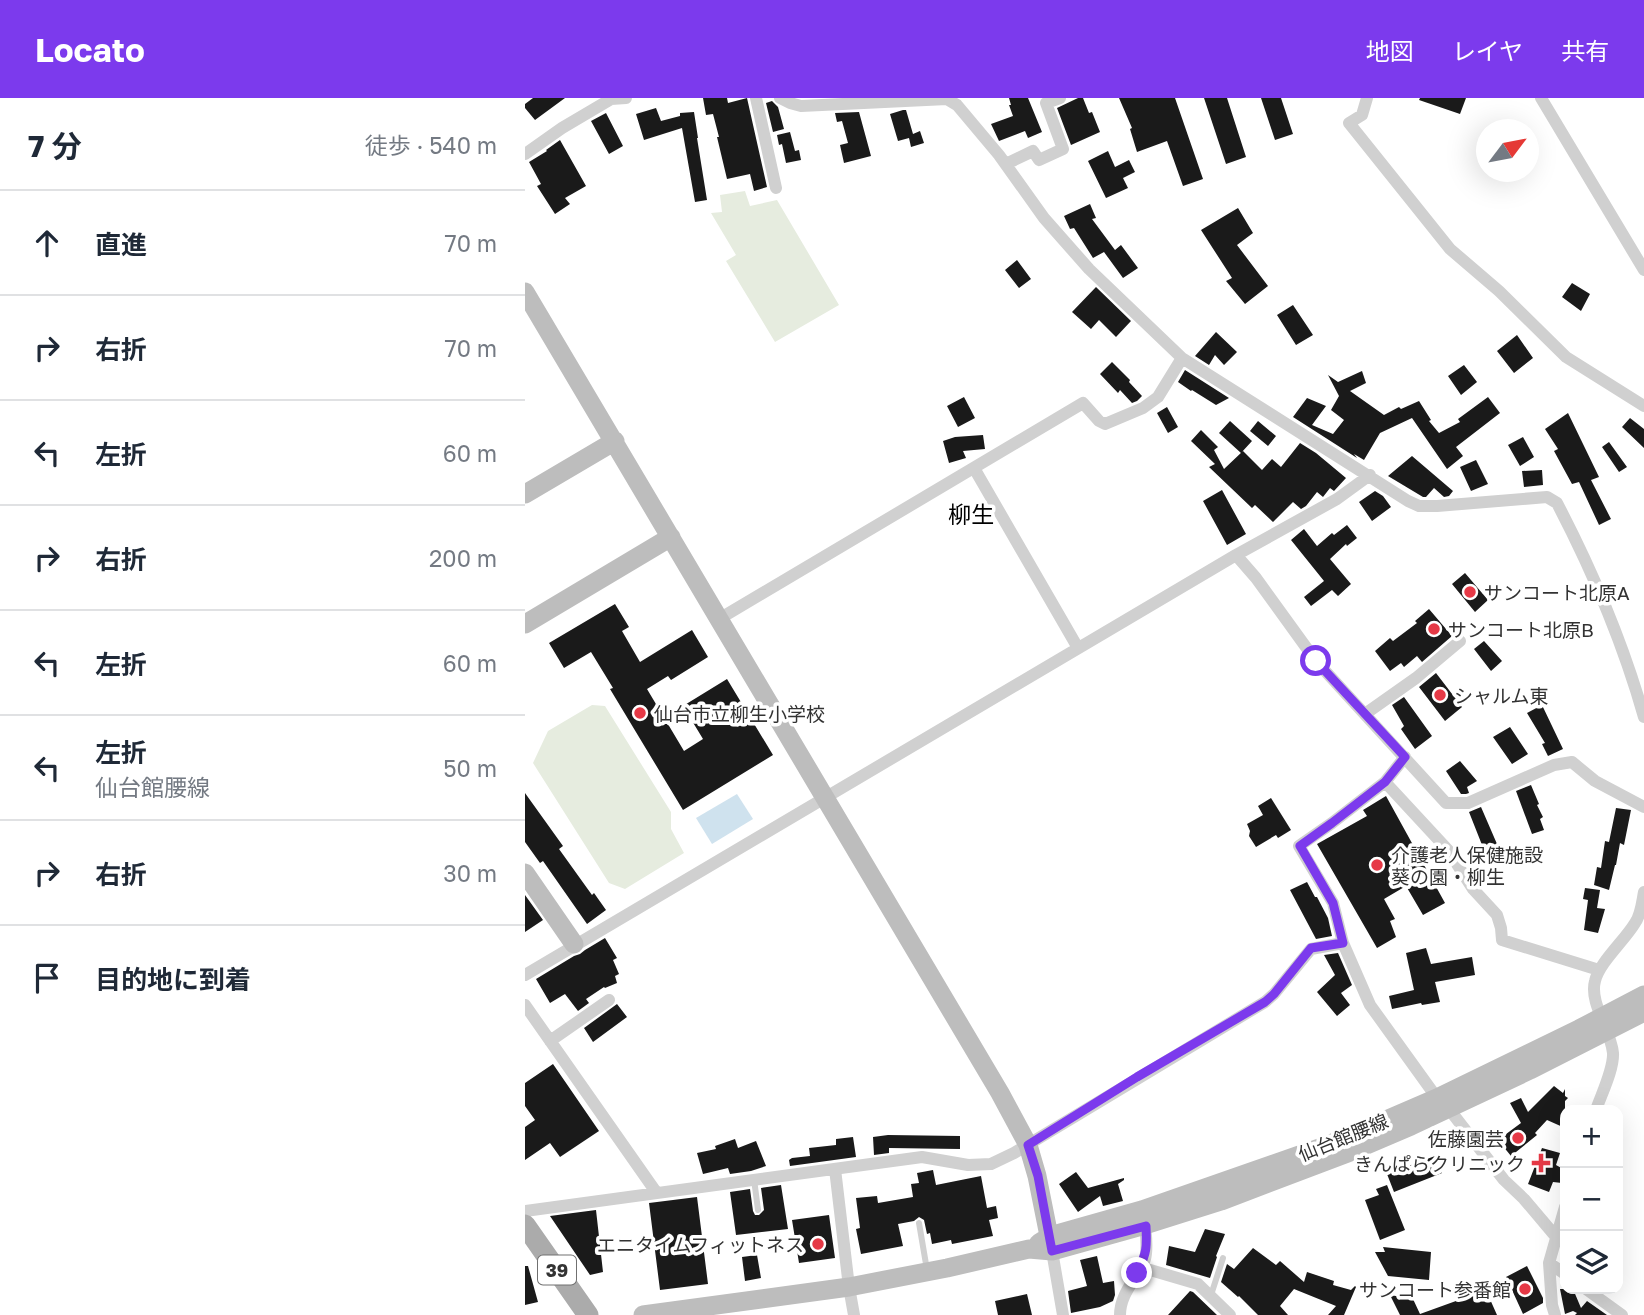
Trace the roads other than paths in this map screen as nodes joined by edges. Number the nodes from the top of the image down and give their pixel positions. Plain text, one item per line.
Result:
1 (626, 98) edge
2 (756, 98) edge
3 (779, 98) edge
4 (1060, 98) edge
5 (1367, 98) edge
6 (1541, 98) edge
7 (947, 99) edge
8 (525, 154) edge
9 (1006, 164) junction
10 (776, 188) dead end
11 (1644, 270) edge
12 (525, 292) edge
13 (1182, 358) junction
14 (1644, 406) edge
15 (615, 441) junction
16 (974, 468) junction
17 (1370, 475) junction
18 (525, 494) edge
19 (671, 537) junction
20 (1236, 555) junction
21 (719, 619) junction
22 (525, 624) edge
23 (1460, 641) dead end
24 (1078, 648) junction
25 (1365, 714) junction
26 (1644, 717) edge
27 (1405, 757) junction
28 (1385, 782) junction
29 (824, 798) junction
30 (1644, 807) edge
31 (525, 873) edge
32 (1644, 892) edge
33 (1343, 943) junction
34 (574, 944) junction
35 (1599, 970) junction
36 (525, 975) edge
37 (1644, 995) edge
38 (609, 1000) dead end
39 (525, 1005) edge
40 (1644, 1012) edge
41 (1604, 1024) junction
42 (550, 1041) junction
43 (1443, 1103) junction
44 (1598, 1105) edge
45 (1028, 1145) junction
46 (835, 1169) junction
47 (754, 1179) junction
48 (656, 1192) junction
49 (758, 1210) dead end
50 (525, 1211) edge
51 (919, 1223) dead end
52 (525, 1225) edge
53 (1146, 1226) junction
54 (1560, 1226) edge
55 (1557, 1238) junction
56 (1051, 1243) junction
57 (1223, 1258) dead end
58 (1549, 1263) junction
59 (1140, 1267) junction
60 (1560, 1271) edge
61 (928, 1272) junction
62 (849, 1287) junction
63 (1592, 1294) edge
64 (1211, 1297) junction
65 (588, 1315) edge
66 (643, 1315) edge
67 (854, 1315) edge
68 (1063, 1315) edge
69 (1120, 1315) edge
70 (1230, 1315) edge
71 (1555, 1315) edge
72 (1622, 1315) edge

1 - 8 street
2 - 10 street
3 - 7 street
4 - 9 street
5 - 14 street
6 - 11 street
7 - 9 street
9 - 13 street
12 - 15 main road
13 - 16 street
13 - 17 street
15 - 18 main road
15 - 19 main road
16 - 21 street
16 - 24 street
17 - 20 street
17 - 26 street
19 - 21 main road
19 - 22 main road
20 - 24 street
20 - 25 street
21 - 29 main road
23 - 25 street
24 - 29 street
25 - 27 street
27 - 28 street
27 - 30 street
28 - 33 street
28 - 35 street
29 - 34 street
29 - 45 main road
31 - 34 main road
32 - 35 street
33 - 43 street
33 - 45 street
34 - 36 street
35 - 41 street
37 - 41 main road, 仙台館腰線
38 - 42 street
39 - 42 street
40 - 41 main road, 仙台館腰線
41 - 43 main road, 仙台館腰線
41 - 44 street
42 - 48 street
43 - 53 main road, 仙台館腰線
43 - 55 street
43 - 56 main road, 仙台館腰線
45 - 46 street
45 - 56 main road
46 - 47 street
46 - 62 street
47 - 48 street
47 - 49 lane
48 - 50 street
51 - 61 lane
52 - 65 main road, 39
53 - 56 main road, 仙台館腰線
53 - 59 street
54 - 55 street
55 - 58 street
56 - 61 main road, 仙台館腰線
56 - 68 street
57 - 64 lane
58 - 60 street
58 - 71 street
59 - 64 street
59 - 69 street
61 - 62 main road, 仙台館腰線
62 - 66 main road, 仙台館腰線
62 - 67 street
63 - 72 street
64 - 70 street

